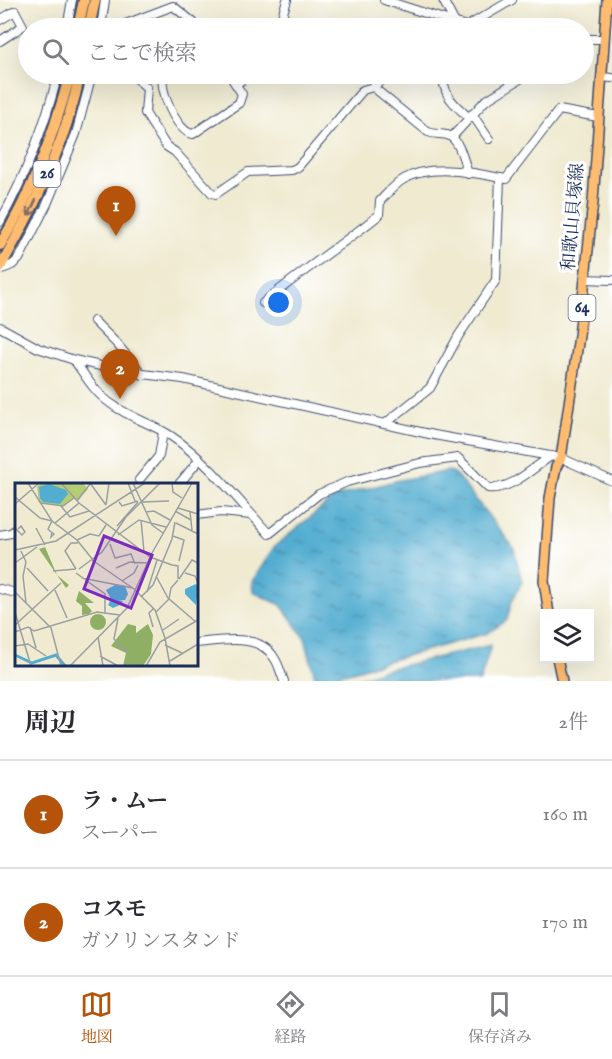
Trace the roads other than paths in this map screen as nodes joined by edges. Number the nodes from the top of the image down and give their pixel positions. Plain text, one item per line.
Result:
1 (72, 0) edge
2 (84, 0) edge
3 (95, 0) edge
4 (105, 0) edge
5 (287, 0) edge
6 (384, 0) edge
7 (443, 0) edge
8 (512, 0) edge
9 (607, 0) edge
10 (19, 18) edge
11 (69, 18) edge
12 (80, 18) edge
13 (91, 18) edge
14 (102, 18) edge
15 (142, 18) edge
16 (188, 18) edge
17 (283, 18) edge
18 (440, 18) edge
19 (452, 18) edge
20 (484, 18) edge
21 (0, 20) edge
22 (18, 29) edge
23 (608, 39) edge
24 (0, 41) edge
25 (601, 76) junction
26 (612, 78) edge
27 (56, 84) edge
28 (67, 84) edge
29 (77, 84) edge
30 (89, 84) edge
31 (143, 84) edge
32 (162, 84) edge
33 (236, 84) edge
34 (378, 84) edge
35 (444, 84) edge
36 (512, 84) edge
37 (374, 87) junction
38 (471, 116) junction
39 (598, 117) junction
40 (452, 137) junction
41 (489, 139) dead end
42 (468, 174) junction
43 (500, 178) junction
44 (0, 222) edge
45 (0, 245) edge
46 (0, 269) edge
47 (584, 279) junction
48 (612, 280) edge
49 (263, 303) dead end
50 (94, 321) dead end
51 (0, 327) edge
52 (75, 360) junction
53 (143, 375) junction
54 (386, 423) junction
55 (163, 432) junction
56 (556, 457) junction
57 (199, 460) junction
58 (139, 480) dead end
59 (612, 481) edge
60 (180, 483) edge
61 (198, 515) edge
62 (252, 515) junction
63 (15, 529) edge
64 (0, 535) edge
65 (0, 589) edge
66 (15, 593) edge
67 (548, 609) edge
68 (198, 643) edge
69 (558, 663) edge
70 (284, 681) edge
71 (562, 681) edge

1 - 11 street
2 - 12 highway
3 - 13 highway
4 - 14 street
5 - 17 street
6 - 18 street
7 - 19 street
8 - 20 street
9 - 23 main road, 和歌山貝塚線 / 64
10 - 21 street
15 - 16 street
22 - 24 street
23 - 25 main road, 和歌山貝塚線 / 64
25 - 26 street
25 - 39 main road, 和歌山貝塚線 / 64
27 - 44 street
28 - 45 highway, 26
29 -> 46 highway, 26
30 - 46 street
31 - 37 street
32 - 33 street
34 - 37 street
35 - 38 street
36 - 38 street
37 - 40 street
38 - 40 street
38 - 41 street
39 - 43 street
39 - 47 main road, 和歌山貝塚線 / 64
40 - 42 street
42 - 43 street
42 - 49 street
43 - 54 street
47 - 48 street
47 - 56 main road, 和歌山貝塚線 / 64
50 - 53 street
51 - 52 street
52 - 53 street
52 - 55 street
53 - 54 street
54 - 56 street
55 - 57 street
55 - 58 street
56 - 59 street
56 - 62 street
56 - 67 main road, 和歌山貝塚線 / 64
57 - 60 street
57 - 62 street
61 - 62 street
63 - 64 street
65 - 66 street
68 - 70 street
69 - 71 main road

